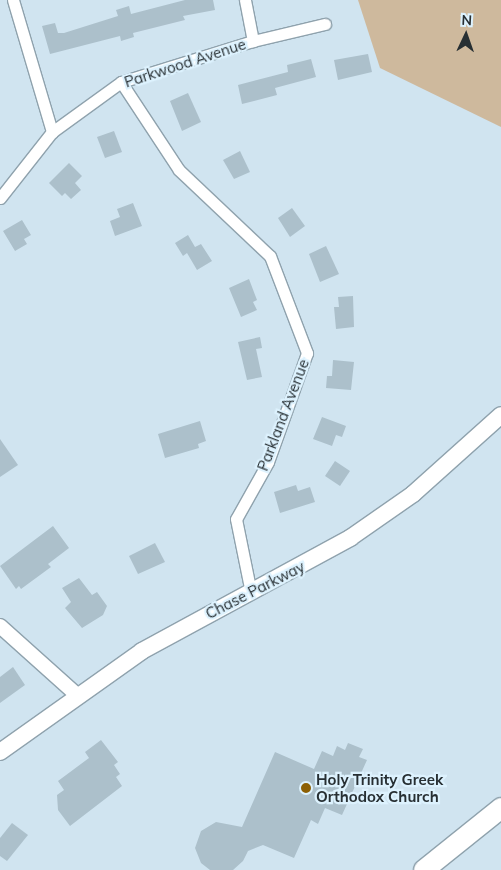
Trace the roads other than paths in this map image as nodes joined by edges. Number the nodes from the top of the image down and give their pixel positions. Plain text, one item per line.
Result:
1 (13, 0) edge
2 (245, 0) edge
3 (325, 24) dead end
4 (252, 41) junction
5 (122, 82) junction
6 (52, 132) junction
7 (0, 198) edge
8 (501, 415) edge
9 (251, 593) junction
10 (0, 626) edge
11 (77, 695) junction
12 (0, 752) edge
13 (501, 808) edge
14 (424, 870) edge

1 - 6 street
2 - 4 street
3 - 4 street, Parkwood Avenue
4 - 5 street, Parkwood Avenue
5 - 6 street, Parkwood Avenue
5 - 9 street, Parkland Avenue
6 - 7 street, Parkwood Avenue
8 - 9 main road, Chase Parkway
9 - 11 main road, Chase Parkway
10 - 11 street
11 - 12 main road, Chase Parkway
13 - 14 highway

